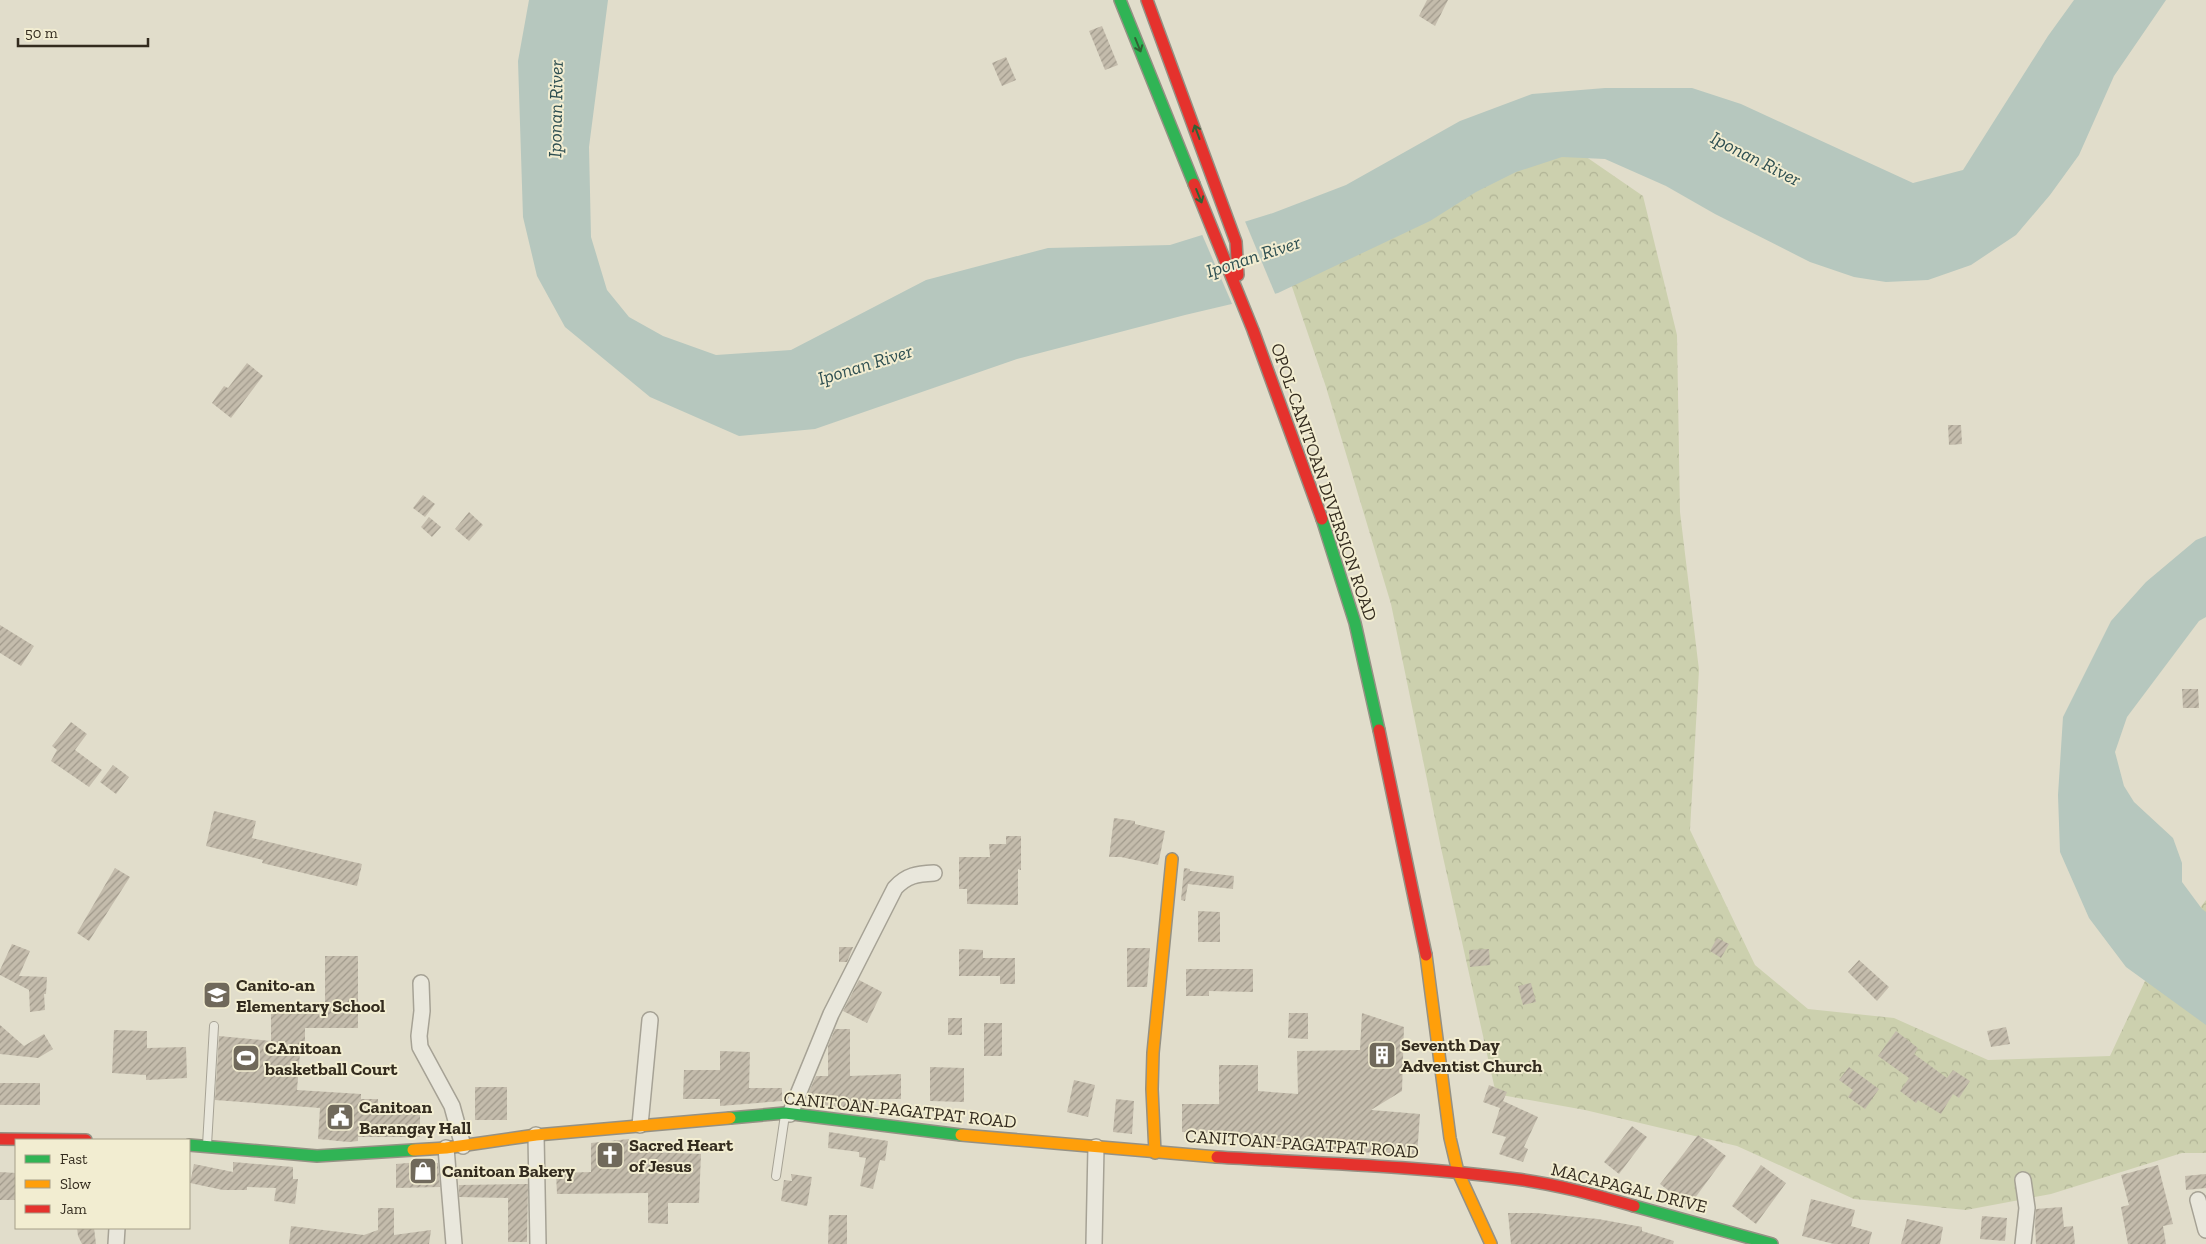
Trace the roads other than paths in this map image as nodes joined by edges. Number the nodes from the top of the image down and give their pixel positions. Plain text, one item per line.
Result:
1 (1120, 0) edge
2 (1147, 0) edge
3 (1239, 295) junction
4 (1172, 859) dead end
5 (934, 873) dead end
6 (420, 983) dead end
7 (650, 1020) dead end
8 (214, 1026) dead end
9 (788, 1114) junction
10 (640, 1125) junction
11 (536, 1135) junction
12 (0, 1139) edge
13 (15, 1139) edge
14 (190, 1146) edge
15 (463, 1146) junction
16 (207, 1147) junction
17 (1096, 1147) junction
18 (446, 1148) junction
19 (1155, 1152) junction
20 (1458, 1172) junction
21 (1476, 1174) joint
22 (776, 1176) dead end
23 (2023, 1180) dead end
24 (2198, 1200) dead end
25 (117, 1229) edge
26 (2206, 1230) edge
27 (116, 1244) edge
28 (454, 1244) edge
29 (538, 1244) edge
30 (1094, 1244) edge
31 (1491, 1244) edge
32 (1772, 1244) edge
33 (2023, 1244) edge

1 -> 3 main road, OPOL-CANITOAN DIVERSION ROAD
3 -> 2 main road
3 - 20 main road, OPOL-CANITOAN DIVERSION ROAD
4 - 19 main road
5 - 9 street
6 - 15 street
7 - 10 street
8 - 16 lane
9 - 10 main road, CANITOAN-PAGATPAT ROAD
9 - 17 main road, CANITOAN-PAGATPAT ROAD
9 - 22 lane
10 - 11 main road, CANITOAN-PAGATPAT ROAD
11 - 15 main road, CANITOAN-PAGATPAT ROAD
11 - 29 street
12 - 13 main road
14 - 16 main road, CANITOAN-PAGATPAT ROAD
15 - 18 main road, CANITOAN-PAGATPAT ROAD
16 - 18 main road, CANITOAN-PAGATPAT ROAD
17 - 19 main road, CANITOAN-PAGATPAT ROAD
17 - 30 street
18 - 28 street
19 - 20 main road, CANITOAN-PAGATPAT ROAD
20 - 21 main road, CANITOAN-PAGATPAT ROAD
20 - 31 main road, OPOL-CANITOAN DIVERSION ROAD
21 - 32 main road, MACAPAGAL DRIVE
23 - 33 street
24 - 26 street
25 - 27 street

